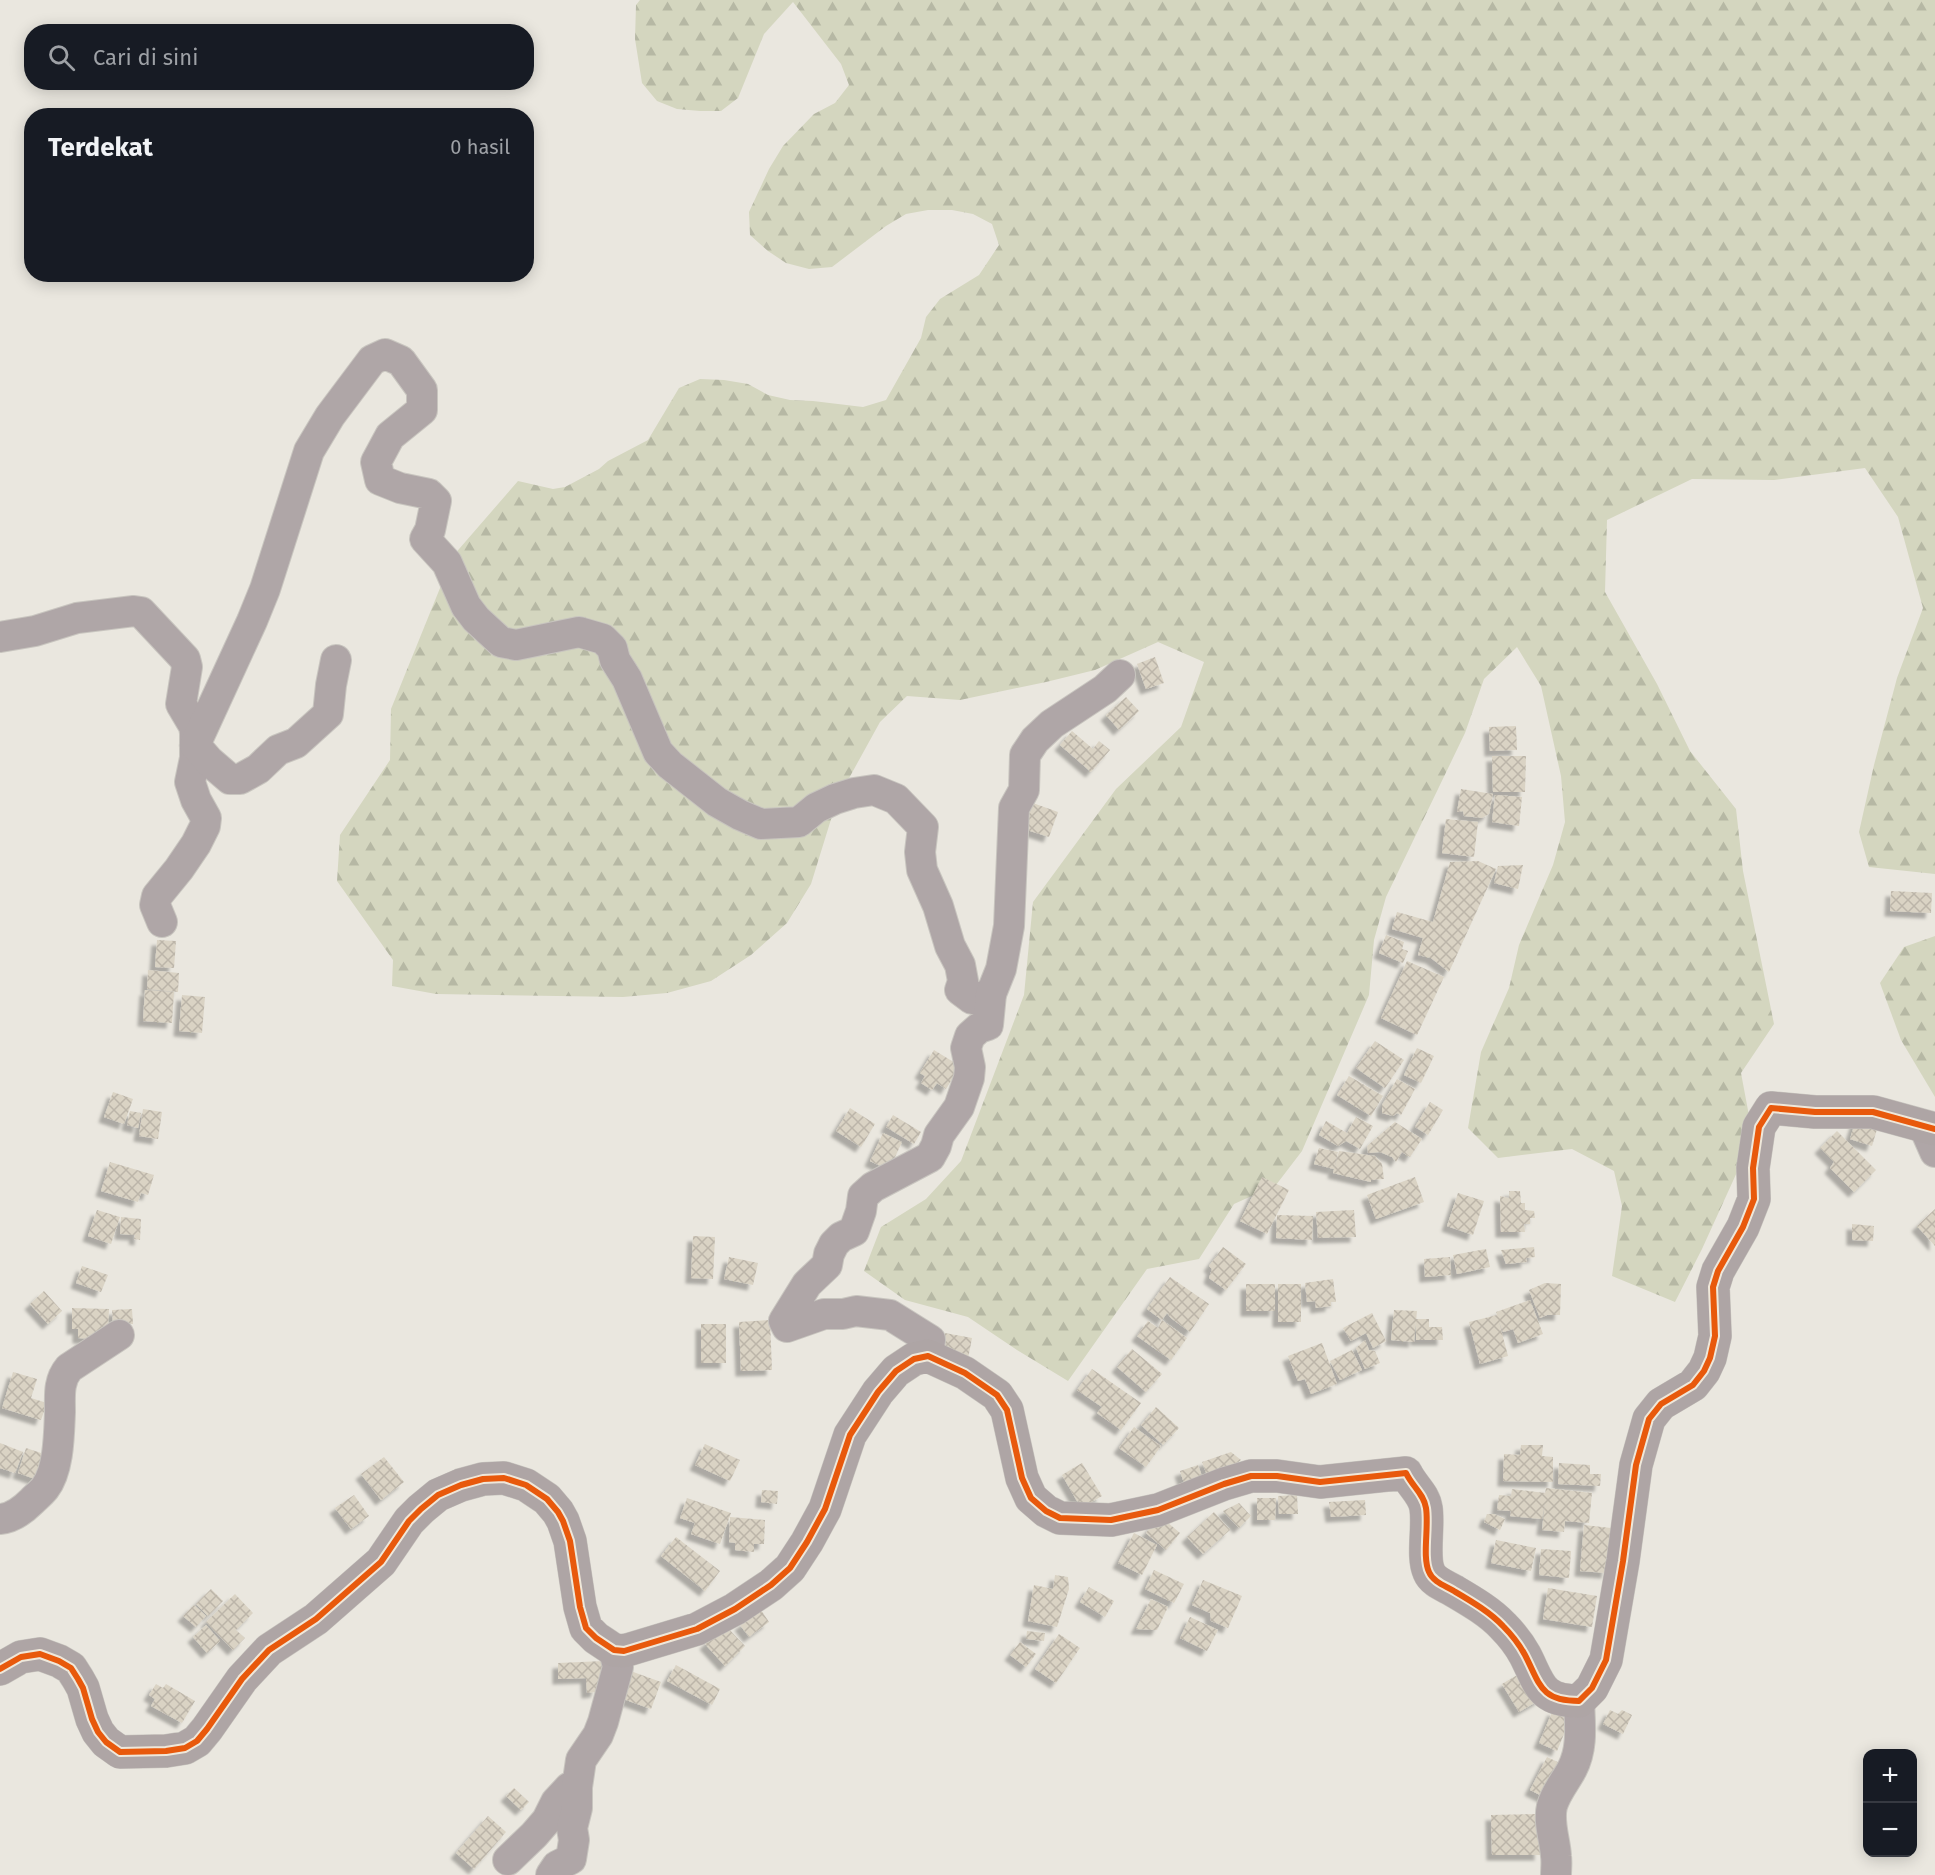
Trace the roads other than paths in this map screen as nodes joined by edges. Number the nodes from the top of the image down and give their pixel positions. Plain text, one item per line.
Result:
1 (0, 637) edge
2 (336, 660) dead end
3 (1120, 675) dead end
4 (195, 745) junction
5 (162, 922) dead end
6 (991, 994) junction
7 (1932, 1136) edge
8 (119, 1335) dead end
9 (928, 1356) junction
10 (0, 1519) edge
11 (614, 1650) junction
12 (0, 1669) edge
13 (1579, 1701) junction
14 (577, 1787) junction
15 (508, 1860) dead end
16 (551, 1875) edge
17 (1556, 1875) edge

1 - 4 street
2 - 4 street
3 - 6 street
4 - 5 street
4 - 6 street
6 - 9 street
7 - 13 street
8 - 10 street
9 - 11 street
9 - 13 street
11 - 12 street
11 - 14 street
13 - 17 street
14 - 15 street
14 - 16 street

